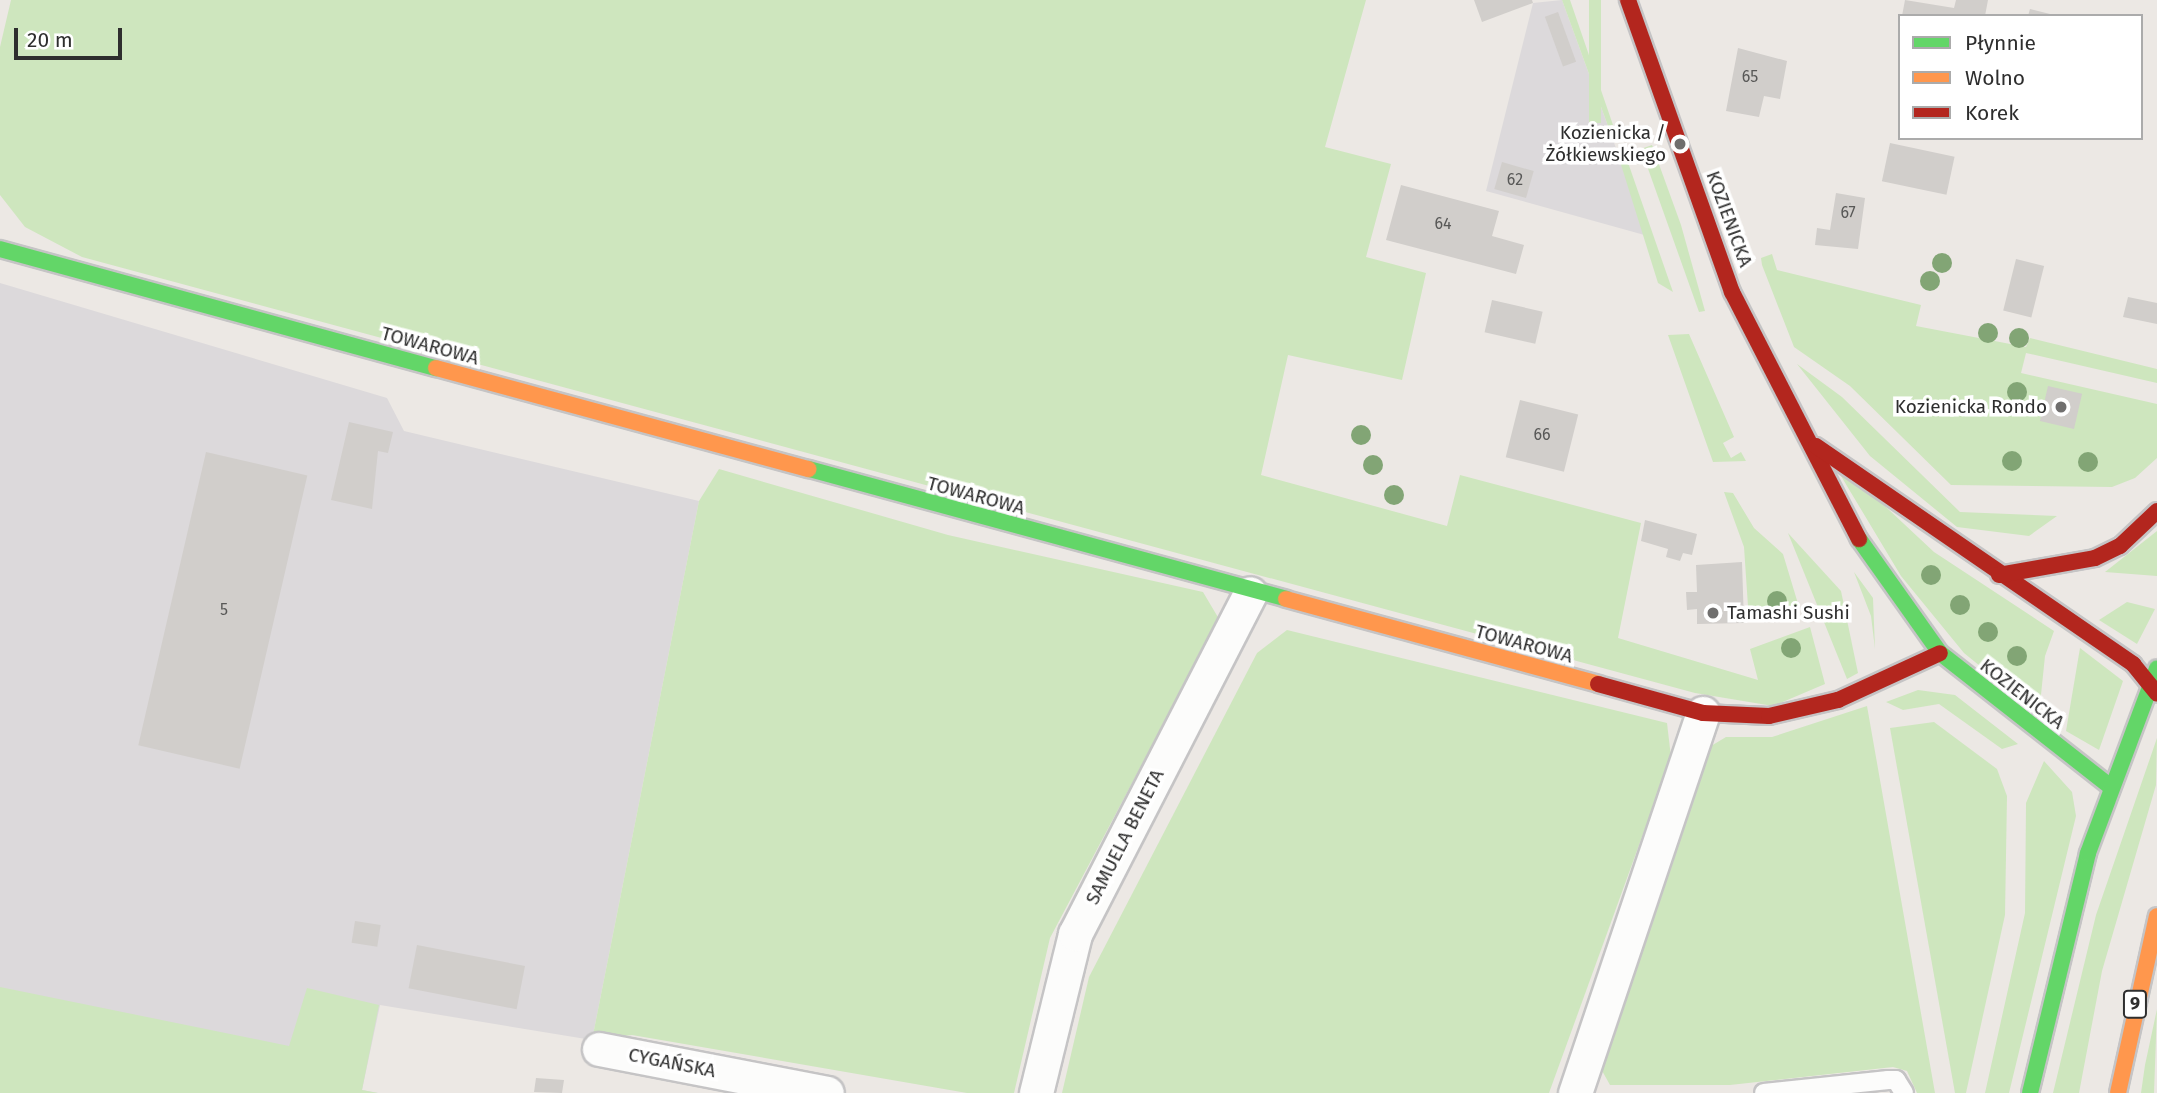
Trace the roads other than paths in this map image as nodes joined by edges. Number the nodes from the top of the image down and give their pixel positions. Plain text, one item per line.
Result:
1 (1628, 0) edge
2 (0, 249) edge
3 (1811, 443) junction
4 (2157, 511) edge
5 (1999, 575) junction
6 (1250, 593) junction
7 (1940, 653) junction
8 (2155, 681) edge
9 (1703, 713) junction
10 (2111, 787) junction
11 (2157, 915) edge
12 (600, 1049) dead end
13 (827, 1093) edge
14 (1036, 1093) edge
15 (1575, 1093) edge
16 (1764, 1093) edge
17 (1904, 1093) edge
18 (2030, 1093) edge
19 (2118, 1093) edge

1 - 3 main road, KOZIENICKA
2 - 6 main road, TOWAROWA
3 - 5 main road, KOZIENICKA
3 - 7 main road, KOZIENICKA
4 - 5 main road
5 - 8 main road, KOZIENICKA
6 - 9 main road, TOWAROWA
6 - 14 street, SAMUELA BENETA
7 - 9 main road, TOWAROWA
7 - 10 main road, KOZIENICKA
8 - 10 main road
9 - 15 street
10 - 18 main road
11 - 19 main road, 9
12 - 13 street, CYGAŃSKA
16 - 17 lane

